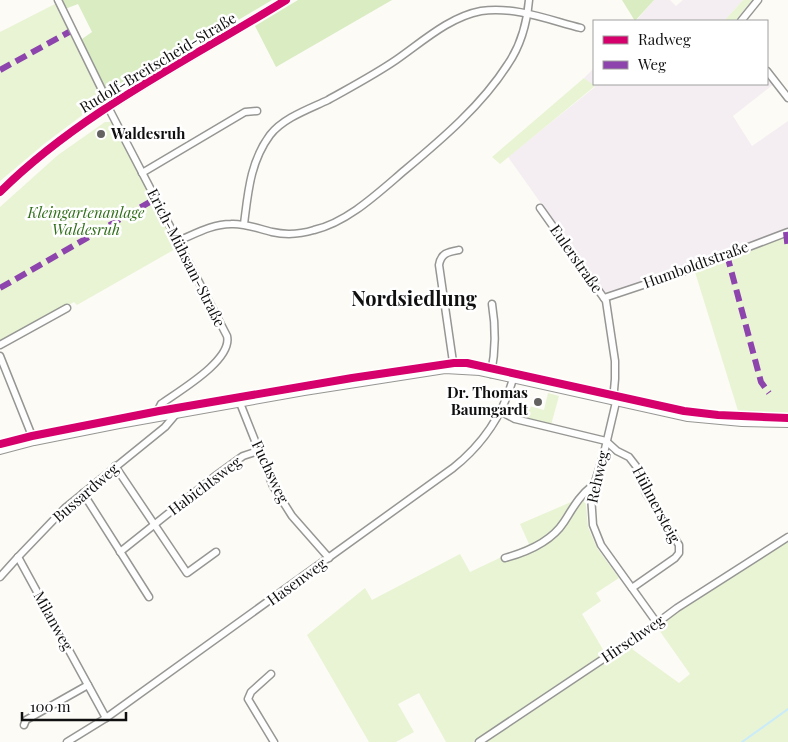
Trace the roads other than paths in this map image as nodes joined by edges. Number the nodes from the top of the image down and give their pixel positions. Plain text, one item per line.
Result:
1 (58, 0) edge
2 (286, 0) edge
3 (529, 0) edge
4 (758, 0) edge
5 (528, 14) junction
6 (742, 20) edge
7 (581, 28) dead end
8 (768, 72) edge
9 (788, 98) edge
10 (108, 107) junction
11 (257, 111) dead end
12 (142, 173) junction
13 (0, 192) edge
14 (540, 208) dead end
15 (244, 224) junction
16 (788, 232) edge
17 (178, 242) junction
18 (459, 250) dead end
19 (604, 298) junction
20 (492, 304) dead end
21 (67, 308) dead end
22 (0, 345) edge
23 (0, 356) edge
24 (454, 369) junction
25 (491, 374) junction
26 (513, 378) junction
27 (240, 402) junction
28 (614, 402) junction
29 (500, 411) junction
30 (176, 414) junction
31 (160, 416) junction
32 (788, 423) edge
33 (34, 441) junction
34 (606, 441) junction
35 (0, 450) edge
36 (258, 450) junction
37 (115, 466) junction
38 (593, 486) junction
39 (83, 493) junction
40 (154, 525) junction
41 (788, 538) edge
42 (120, 552) junction
43 (216, 552) dead end
44 (18, 557) junction
45 (329, 558) junction
46 (505, 558) dead end
47 (0, 578) edge
48 (632, 588) junction
49 (149, 597) dead end
50 (657, 623) junction
51 (271, 674) dead end
52 (88, 686) junction
53 (106, 718) junction
54 (24, 725) dead end
55 (79, 739) edge
56 (67, 742) edge
57 (274, 742) edge
58 (479, 742) edge

1 - 10 street, Erich-Mühsam-Straße
2 - 10 street, Rudolf-Breitscheid-Straße
3 - 5 street
4 - 6 street
5 - 7 street
5 - 15 street
5 - 15 street
8 - 9 street
10 - 12 street, Erich-Mühsam-Straße
10 - 13 street, Rudolf-Breitscheid-Straße
11 - 12 street
12 - 17 street, Erich-Mühsam-Straße
14 - 19 street, Eulerstraße
15 - 17 street
16 - 19 street, Humboldtstraße
17 - 31 street, Erich-Mühsam-Straße
18 - 24 street
19 - 28 street, Eulerstraße
20 - 25 street
21 - 22 street
23 - 33 street
24 - 25 street
24 - 27 street
25 - 26 street
26 - 28 street
26 - 29 street, Hasenweg
27 - 30 street
27 - 36 street, Fuchsweg
28 - 32 street
28 - 34 street, Rehweg
29 - 34 street
29 - 45 street, Hasenweg
30 - 31 street
30 - 37 street, Bussardweg
31 - 33 street
33 - 35 street
34 - 38 street, Rehweg
34 - 48 street, Hühnersteig
36 - 40 street, Habichtsweg
36 - 45 street, Fuchsweg
37 - 39 street, Bussardweg
37 - 40 street, Habichtsweg
38 - 46 street
38 - 48 street, Rehweg
39 - 42 street
39 - 44 street, Bussardweg
40 - 42 street, Habichtsweg
40 - 43 street, Habichtsweg
41 - 50 street, Hirschweg
42 - 49 street
44 - 47 street, Bussardweg
44 - 52 street, Milanweg
45 - 53 street, Hasenweg
48 - 50 street, Rehweg
50 - 58 street, Hirschweg
51 - 57 street
52 - 53 street, Milanweg
52 - 54 street
53 - 55 street, Hasenweg
55 - 56 street, Hasenweg

